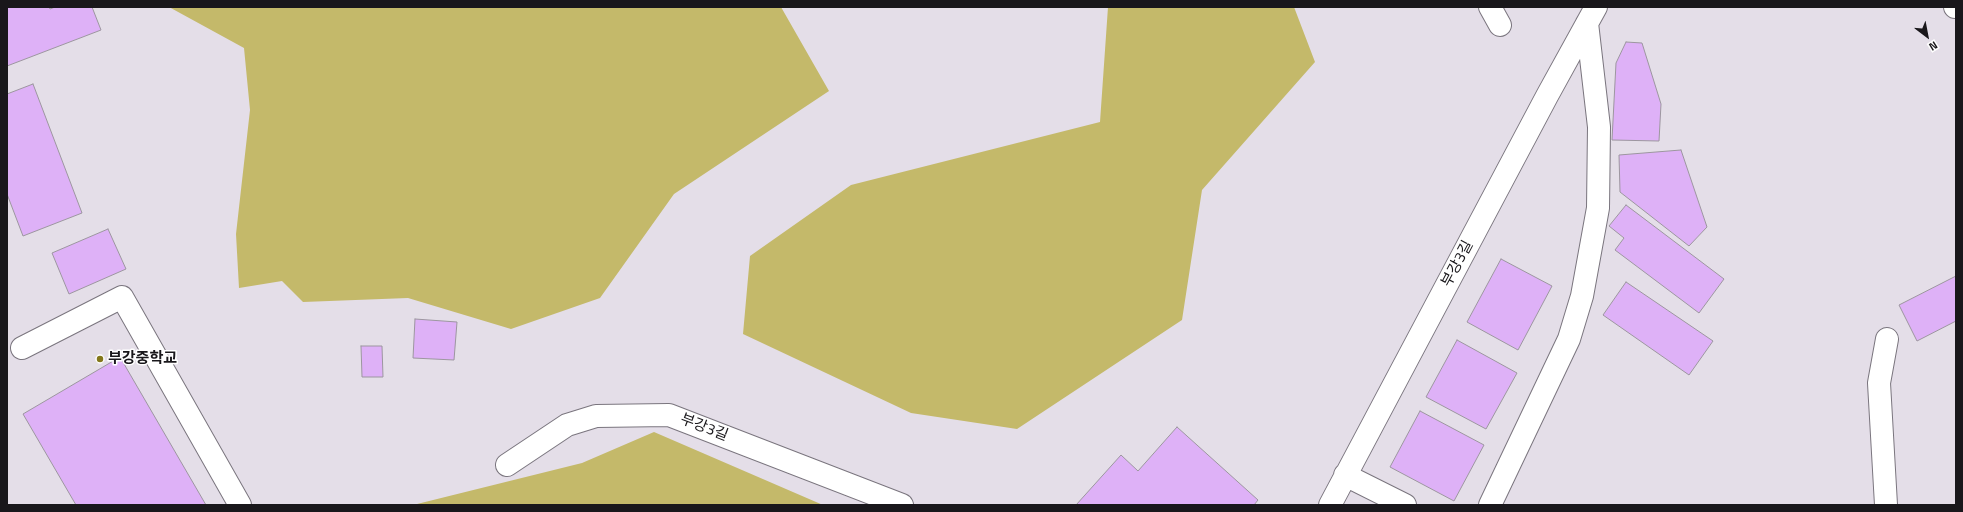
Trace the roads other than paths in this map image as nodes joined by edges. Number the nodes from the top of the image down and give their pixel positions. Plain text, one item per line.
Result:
1 (1592, 15) edge
2 (1887, 339) dead end
3 (22, 348) dead end
4 (507, 465) dead end
5 (1345, 475) junction
6 (240, 505) edge
7 (902, 505) edge
8 (1330, 505) edge
9 (1405, 505) edge
10 (1490, 505) edge
11 (1886, 505) edge

1 - 5 street, 부강3길
1 - 10 street, 부강3길
2 - 11 street
3 - 6 street
4 - 7 street, 부강3길
5 - 8 street, 부강3길
5 - 9 street

